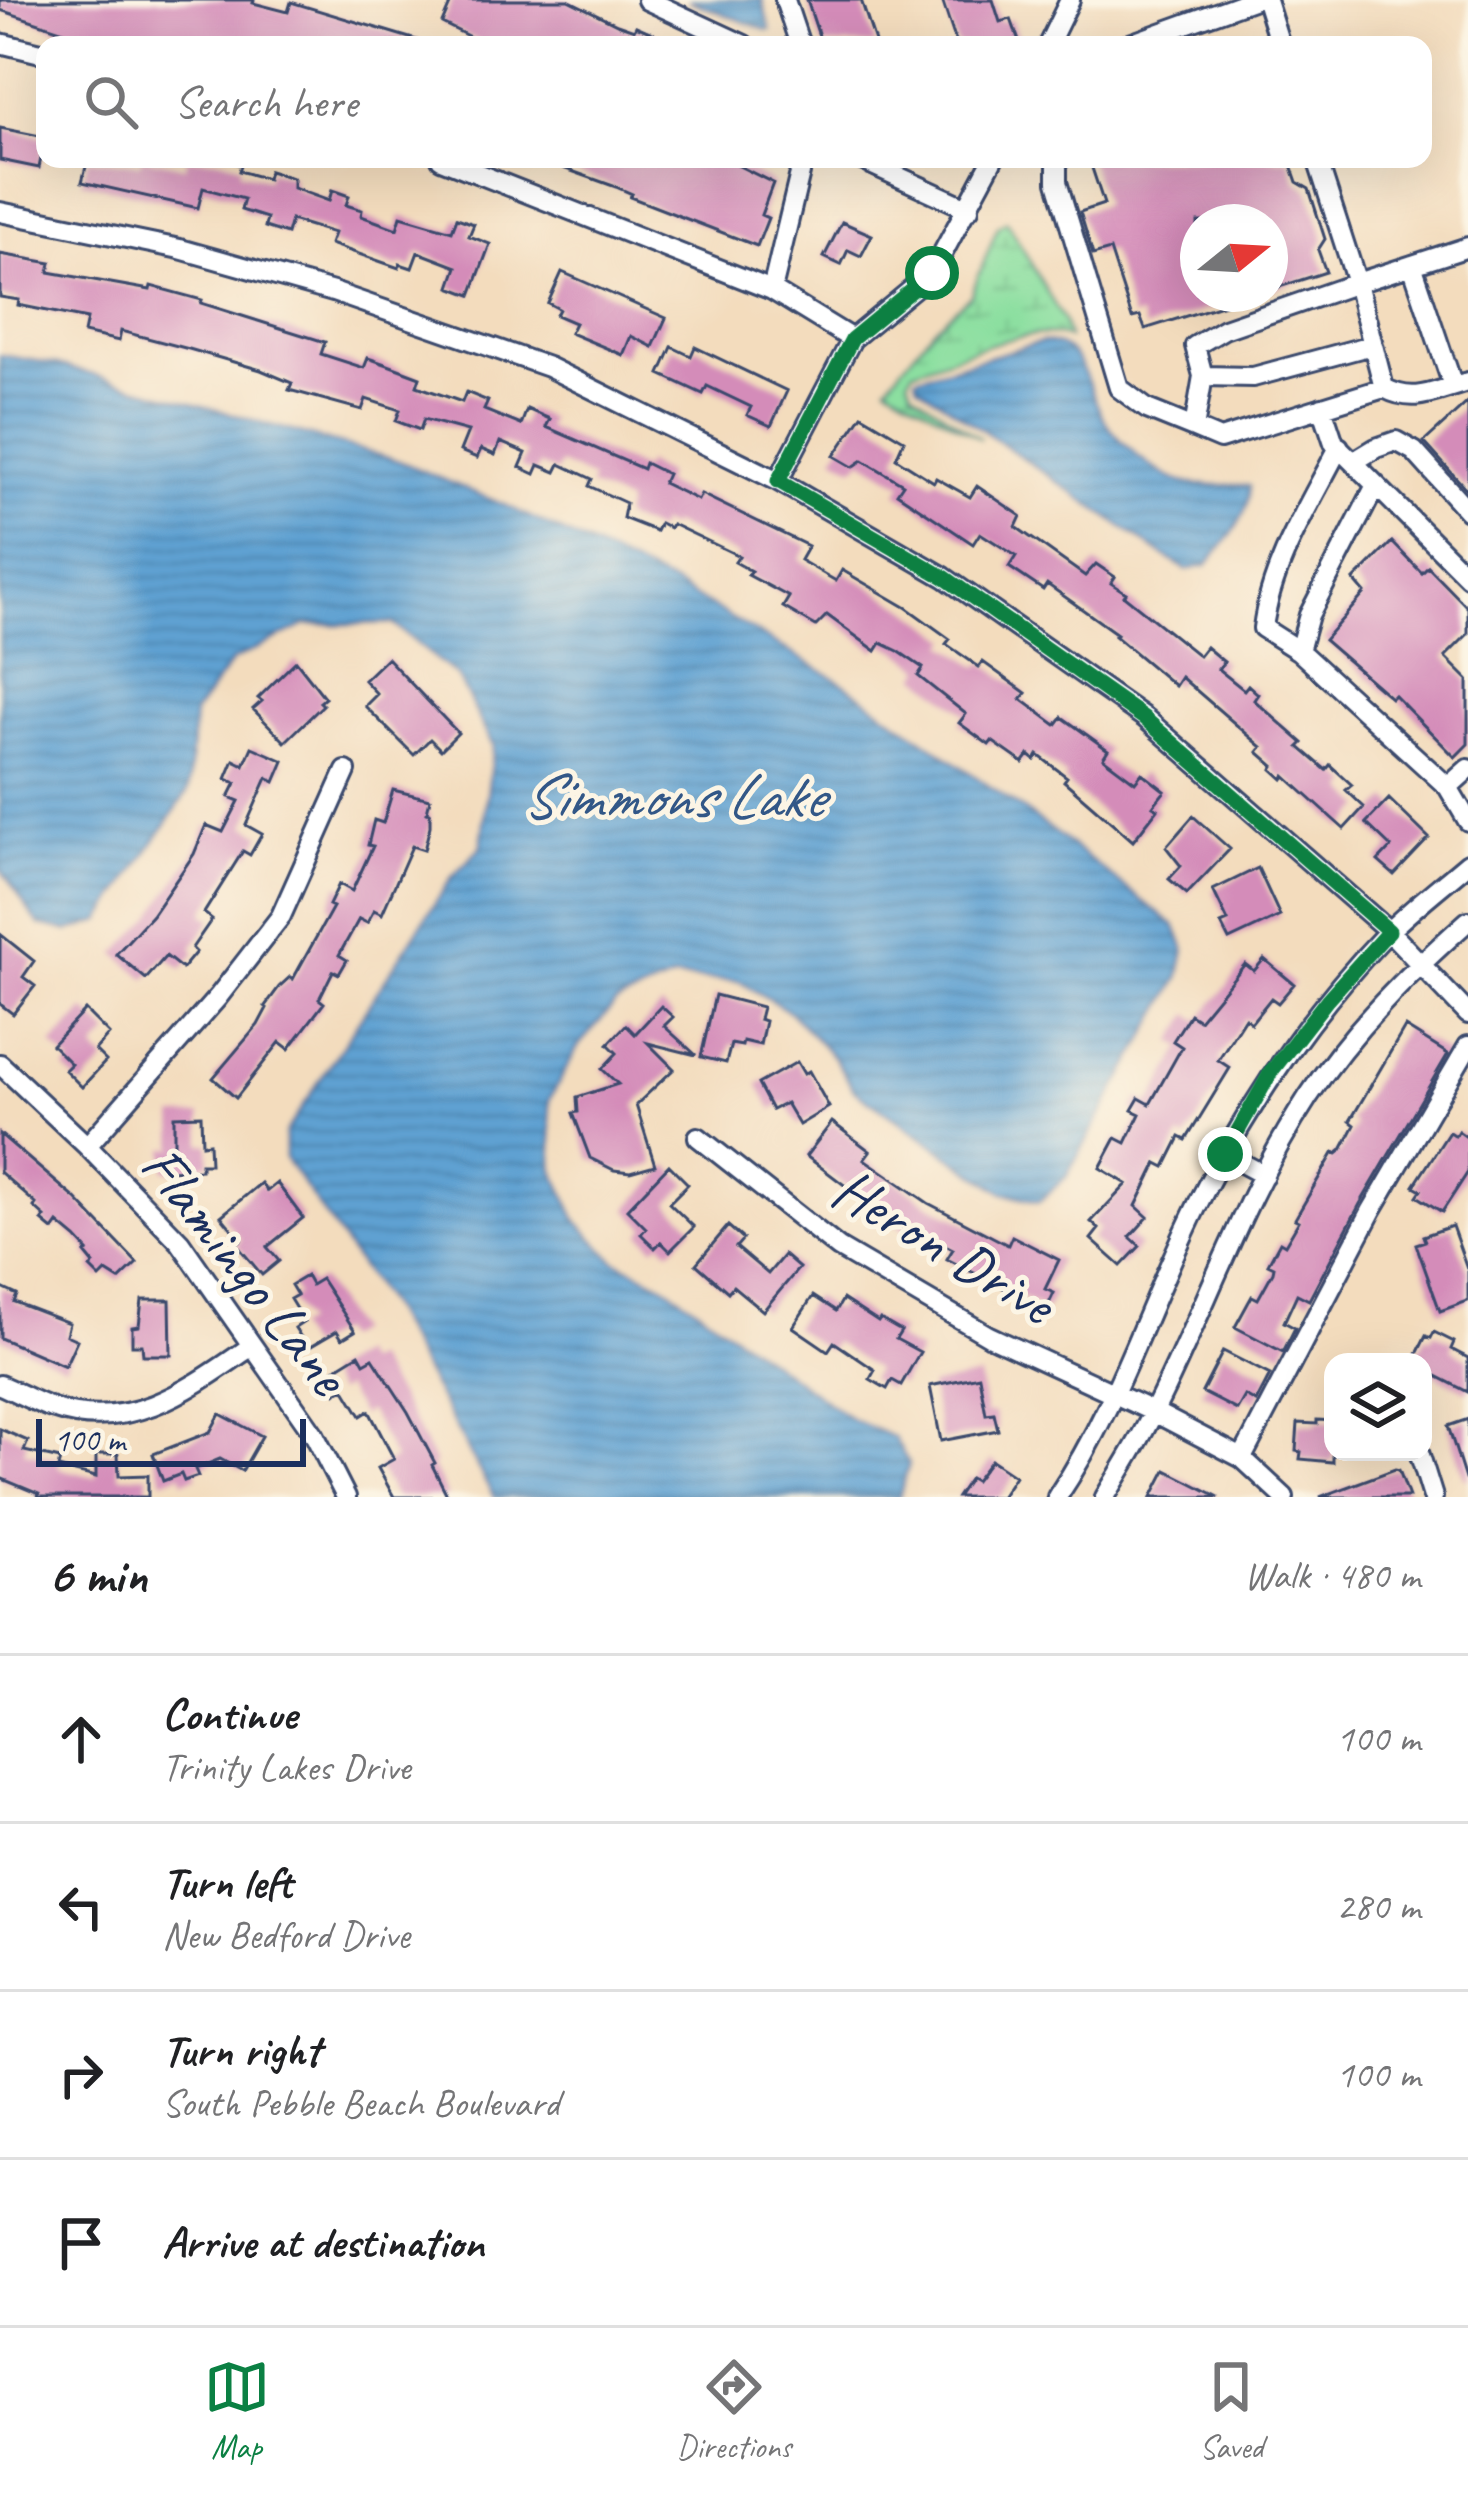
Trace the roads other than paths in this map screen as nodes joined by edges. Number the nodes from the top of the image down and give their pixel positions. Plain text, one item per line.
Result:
1 (647, 0) edge
2 (785, 0) edge
3 (1070, 0) edge
4 (1252, 0) edge
5 (1266, 0) edge
6 (725, 36) edge
7 (797, 36) edge
8 (1052, 36) edge
9 (1152, 36) edge
10 (1277, 36) edge
11 (0, 43) edge
12 (36, 52) edge
13 (464, 168) edge
14 (799, 168) edge
15 (880, 168) edge
16 (989, 168) edge
17 (1058, 168) edge
18 (1320, 168) edge
19 (969, 208) junction
20 (0, 212) edge
21 (1468, 247) edge
22 (1412, 265) junction
23 (1358, 283) junction
24 (772, 290) junction
25 (852, 339) junction
26 (1372, 345) junction
27 (1203, 376) junction
28 (1460, 384) edge
29 (1384, 388) junction
30 (1322, 407) junction
31 (1194, 428) junction
32 (1346, 455) junction
33 (778, 481) junction
34 (1375, 487) junction
35 (1468, 511) edge
36 (1468, 577) edge
37 (1299, 651) junction
38 (1468, 769) edge
39 (346, 771) dead end
40 (1448, 787) junction
41 (1468, 821) edge
42 (1468, 862) edge
43 (1468, 921) edge
44 (1389, 931) junction
45 (1419, 964) junction
46 (1468, 1014) edge
47 (1468, 1046) edge
48 (0, 1064) edge
49 (698, 1137) dead end
50 (87, 1146) junction
51 (1225, 1154) junction
52 (1264, 1175) junction
53 (252, 1346) junction
54 (0, 1384) edge
55 (1114, 1396) junction
56 (1154, 1412) junction
57 (1242, 1458) junction
58 (1422, 1461) edge
59 (346, 1497) edge
60 (1057, 1497) edge
61 (1105, 1497) edge
62 (1284, 1497) edge
63 (1433, 1497) edge

1 - 6 street
2 - 7 street
3 - 8 street
4 - 9 street
5 - 10 street
11 - 12 street
13 - 24 street
14 - 24 street
15 - 19 street
16 - 19 street
17 - 31 street
18 - 23 street
19 - 25 street
20 - 33 street
21 - 22 street
22 - 23 street
22 - 28 street
23 - 26 street
23 - 27 street
24 - 25 street
25 - 33 street
26 - 27 street
26 - 29 street
27 - 31 street
28 - 29 street
29 - 30 street
30 - 31 street
30 - 32 street
32 - 34 street
32 - 35 street
32 - 37 street
33 - 44 street
34 - 36 street
34 - 37 street
37 - 40 street
38 - 40 street
39 - 50 street
40 - 41 street
42 - 44 street
43 - 45 street
44 - 45 street
44 - 51 street
45 - 46 street
45 - 52 street
47 - 57 street
48 - 50 street, Flamingo Lane
49 - 55 street, Heron Drive
50 - 53 street, Flamingo Lane
51 - 52 street
51 - 55 street
52 - 56 street
53 - 54 street
53 - 59 street, Flamingo Lane
55 - 56 street, Heron Drive
55 - 60 street
56 - 57 street, Heron Drive
56 - 61 street
57 - 62 street, Heron Drive
58 - 63 street

